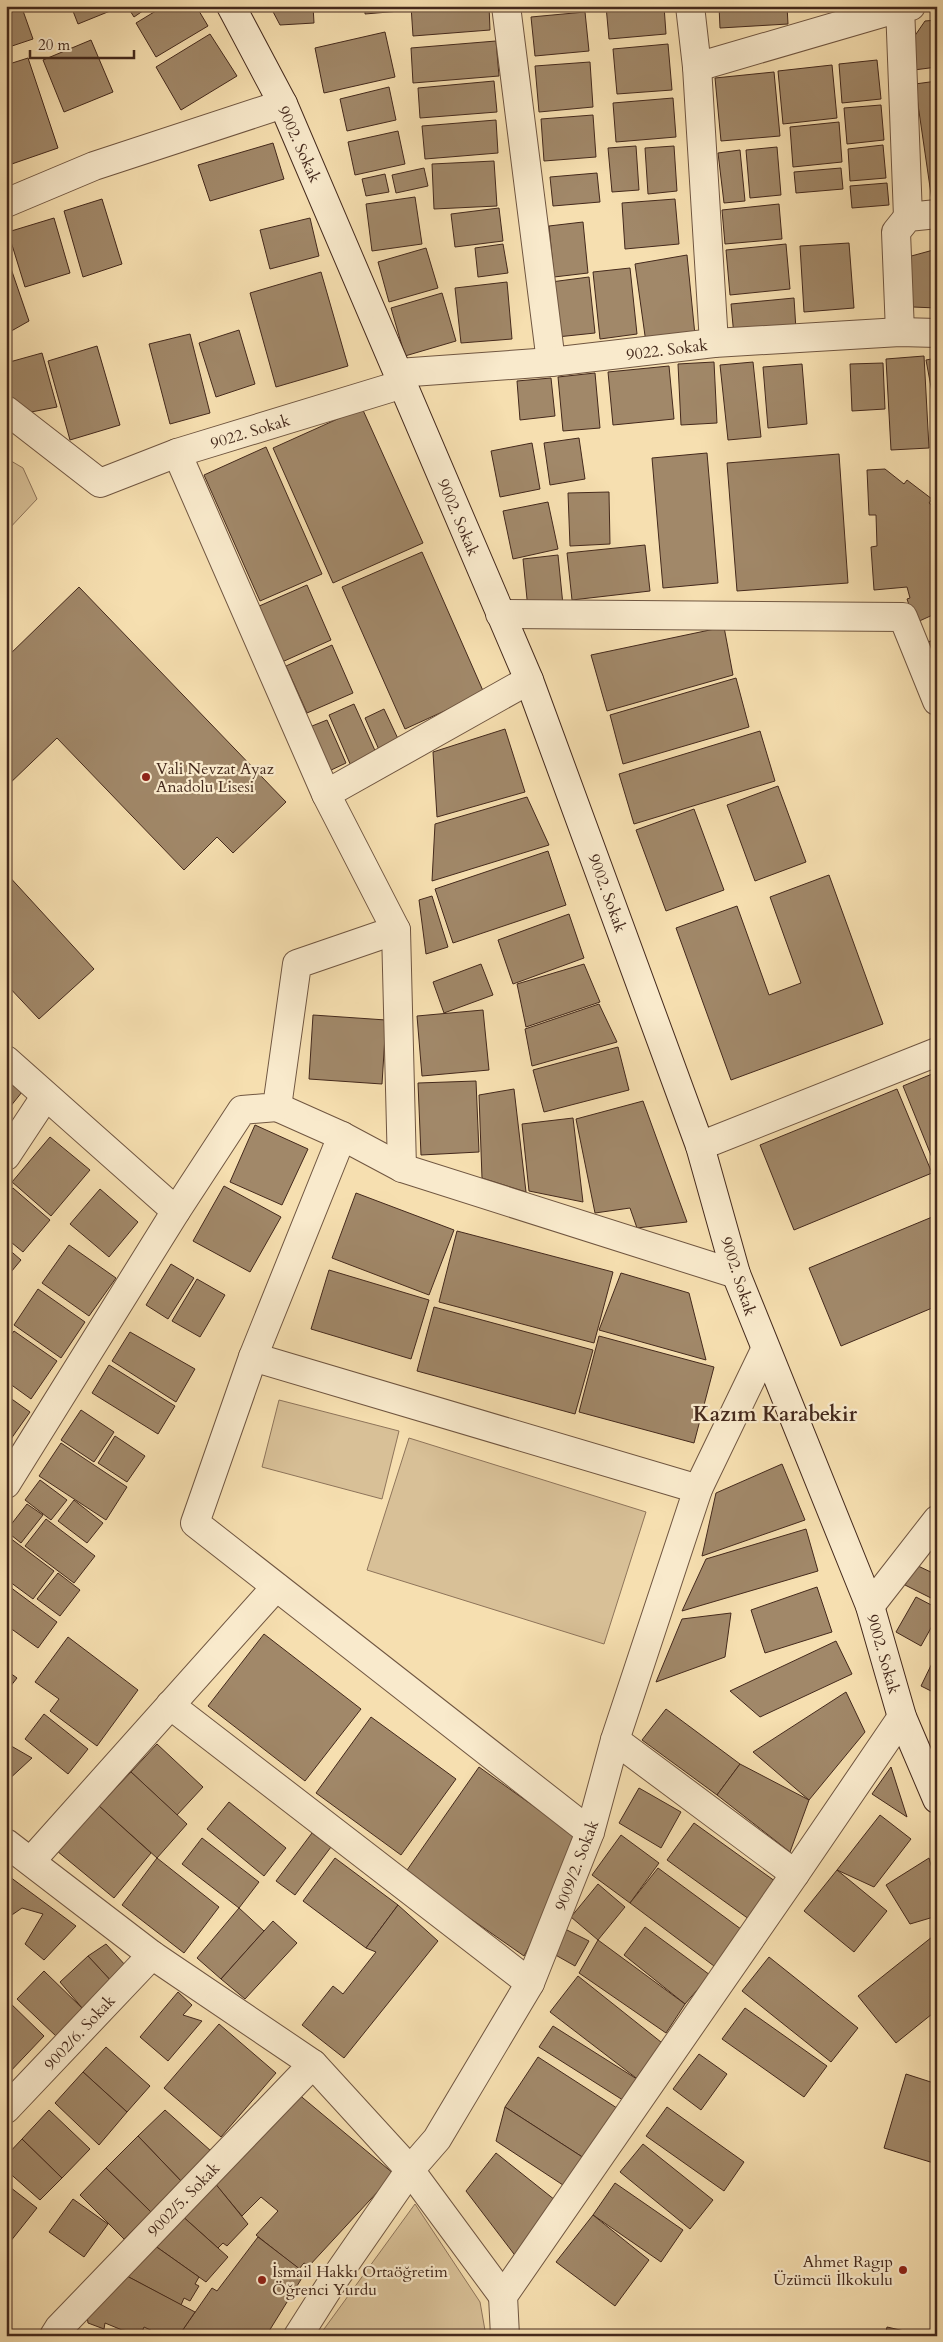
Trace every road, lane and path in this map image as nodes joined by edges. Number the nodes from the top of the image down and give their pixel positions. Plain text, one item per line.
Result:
1 (230, 6) edge
2 (506, 6) edge
3 (690, 6) edge
4 (903, 7) edge
5 (697, 67) junction
6 (283, 104) junction
7 (6, 202) edge
8 (937, 214) edge
9 (908, 217) junction
10 (900, 332) junction
11 (937, 333) edge
12 (714, 343) junction
13 (551, 362) junction
14 (400, 378) junction
15 (6, 410) edge
16 (177, 453) junction
17 (500, 614) junction
18 (529, 680) junction
19 (937, 701) edge
20 (326, 794) junction
21 (396, 930) junction
22 (937, 1052) edge
23 (6, 1060) edge
24 (45, 1097) junction
25 (276, 1107) junction
26 (342, 1136) junction
27 (700, 1146) junction
28 (6, 1156) edge
29 (402, 1168) junction
30 (176, 1211) junction
31 (736, 1274) junction
32 (765, 1350) junction
33 (253, 1357) junction
34 (6, 1484) edge
35 (698, 1489) junction
36 (937, 1520) edge
37 (276, 1587) junction
38 (870, 1606) junction
39 (170, 1705) junction
40 (902, 1717) junction
41 (615, 1740) junction
42 (937, 1799) edge
43 (590, 1832) junction
44 (6, 1843) edge
45 (31, 1861) junction
46 (795, 1874) junction
47 (152, 1955) junction
48 (530, 1983) junction
49 (314, 2064) junction
50 (6, 2109) edge
51 (410, 2170) junction
52 (502, 2296) junction
53 (54, 2336) edge
54 (298, 2336) edge
55 (506, 2336) edge

1 - 6 street, 9002. Sokak
2 - 13 street
3 - 5 street
4 - 5 street
4 - 9 street
5 - 12 street
6 - 7 street
6 - 14 street, 9002. Sokak
8 - 9 street
9 - 10 street
10 - 11 street, 9022. Sokak
10 - 12 street, 9022. Sokak
12 - 13 street, 9022. Sokak
13 - 14 street, 9022. Sokak
14 - 16 street, 9022. Sokak
14 - 17 street, 9002. Sokak
15 - 16 street, 9022. Sokak
16 - 20 street
17 - 18 street, 9002. Sokak
17 - 19 street
18 - 20 street
18 - 27 street, 9002. Sokak
20 - 21 street
21 - 25 street
21 - 29 street
22 - 27 street
23 - 24 street
24 - 28 street
24 - 30 street
25 - 26 street
25 - 30 street
26 - 29 street
26 - 33 street
27 - 31 street, 9002. Sokak
29 - 31 street
30 - 34 street
31 - 32 street, 9002. Sokak
32 - 35 street, 9009/2. Sokak
32 - 38 street, 9002. Sokak
33 - 35 street
33 - 37 street
35 - 41 street, 9009/2. Sokak
36 - 38 street
37 - 39 street
37 - 43 street
38 - 40 street, 9002. Sokak
39 - 45 street
39 - 48 street
40 - 42 street, 9002. Sokak
40 - 46 street
41 - 43 street, 9009/2. Sokak
41 - 46 street
43 - 48 street, 9009/2. Sokak
44 - 45 street
45 - 47 street
46 - 52 street
47 - 49 street
47 - 50 street, 9002/6. Sokak
48 - 51 street, 9009/2. Sokak
49 - 51 street
49 - 53 street, 9002/5. Sokak
51 - 52 street
51 - 54 street, 9009/2. Sokak
52 - 55 street

